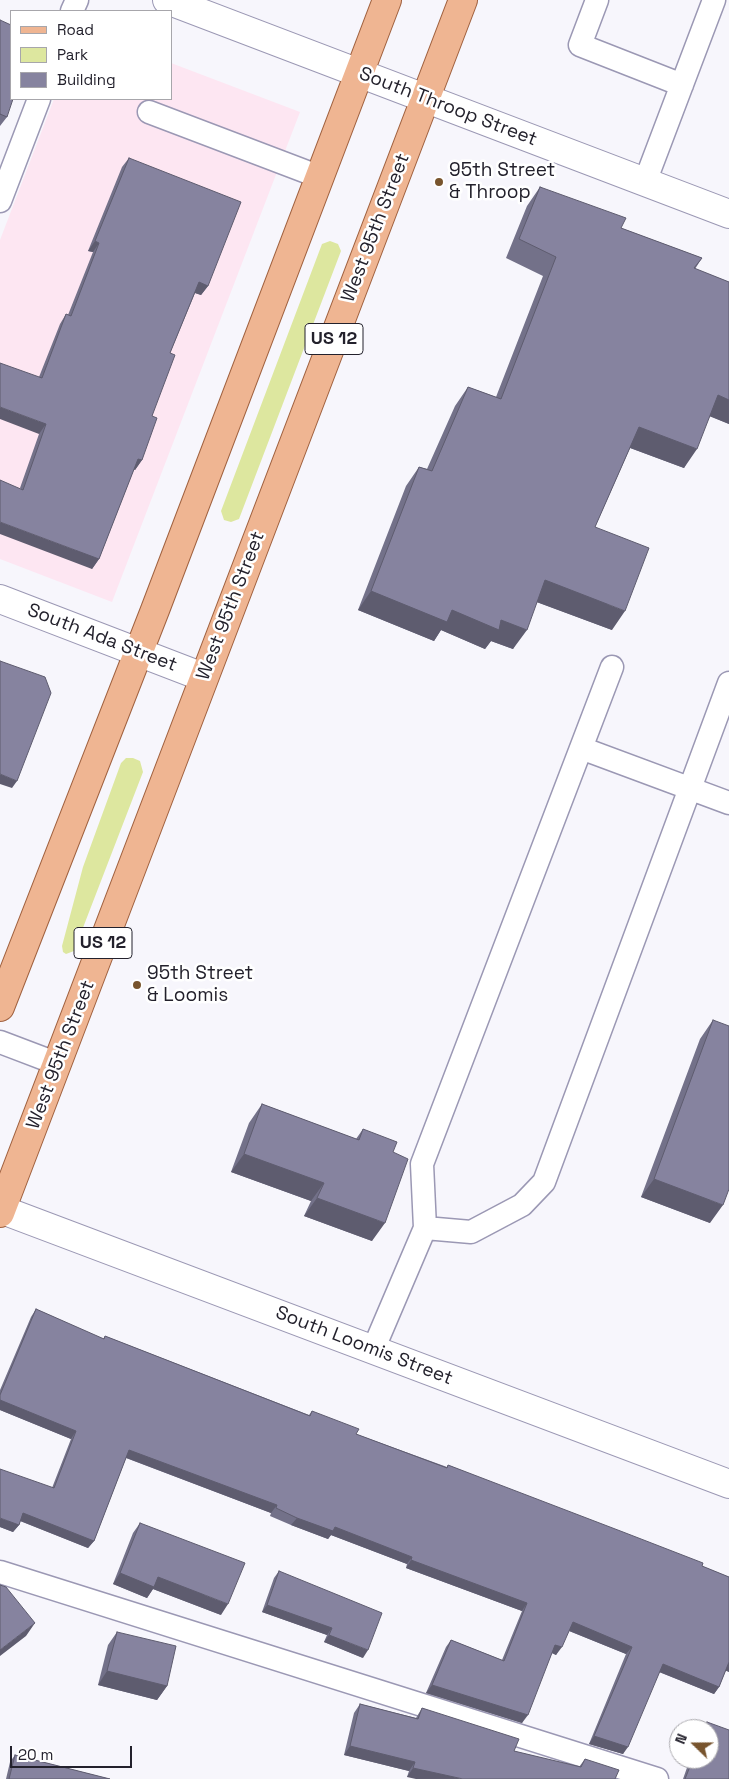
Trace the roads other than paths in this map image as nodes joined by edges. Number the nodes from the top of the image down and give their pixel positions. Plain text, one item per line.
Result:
1 (168, 0) edge
2 (387, 0) edge
3 (463, 0) edge
4 (596, 0) edge
5 (714, 0) edge
6 (359, 73) junction
7 (682, 85) junction
8 (426, 98) junction
9 (39, 100) edge
10 (150, 112) dead end
11 (320, 177) junction
12 (645, 182) junction
13 (0, 201) edge
14 (727, 207) edge
15 (0, 599) edge
16 (138, 652) junction
17 (612, 667) dead end
18 (203, 677) junction
19 (729, 683) edge
20 (581, 748) junction
21 (690, 788) junction
22 (729, 804) edge
23 (0, 1007) edge
24 (0, 1042) edge
25 (58, 1064) junction
26 (1, 1211) edge
27 (426, 1228) junction
28 (374, 1350) junction
29 (729, 1484) edge
30 (0, 1572) edge
31 (657, 1779) edge

1 - 6 street, South Throop Street
2 - 6 main road
3 - 8 main road, West 95th Street / US 12
4 - 7 lane
5 - 7 lane
6 - 8 street, South Throop Street
6 - 11 main road
7 - 12 lane
8 - 12 street, South Throop Street
8 - 18 main road, West 95th Street / US 12
9 - 13 lane
10 - 11 lane
11 - 16 main road
12 - 14 street, South Throop Street
15 - 16 street, South Ada Street
16 - 18 street, South Ada Street
16 - 23 main road
17 - 20 lane
18 - 25 main road, West 95th Street / US 12
19 - 21 lane
20 - 21 lane
20 - 27 lane
21 - 22 lane
21 - 27 lane
24 - 25 lane
25 - 26 main road, West 95th Street / US 12
26 - 28 street, South Loomis Street
27 - 28 lane
28 - 29 street, South Loomis Street
30 - 31 lane

